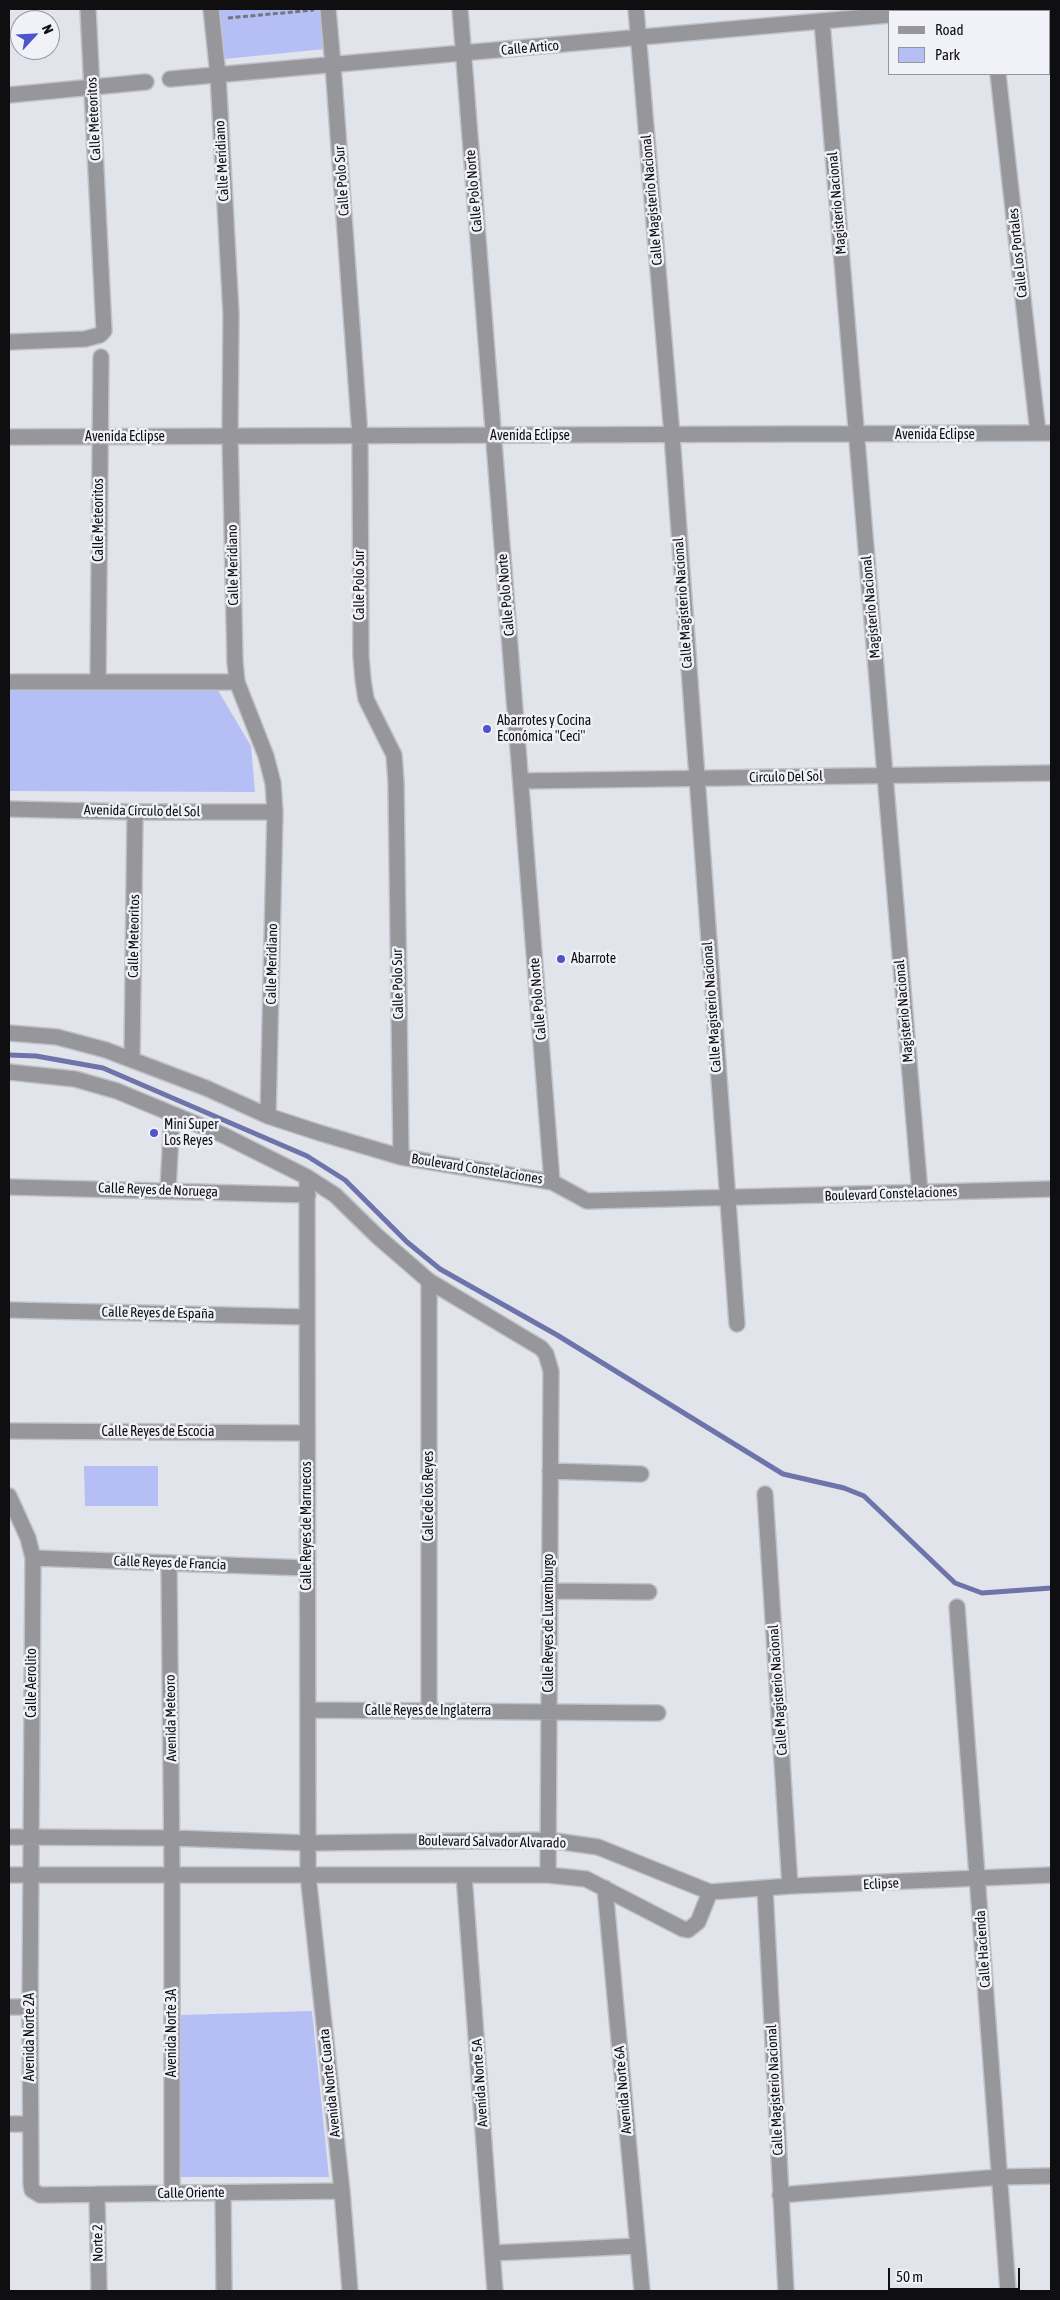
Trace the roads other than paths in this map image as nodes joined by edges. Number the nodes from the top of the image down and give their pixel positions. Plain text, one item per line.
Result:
1 (88, 9) edge
2 (328, 9) edge
3 (460, 9) edge
4 (636, 9) edge
5 (966, 9) edge
6 (952, 10) edge
7 (862, 13) edge
8 (212, 14) edge
9 (888, 16) edge
10 (822, 22) junction
11 (638, 38) junction
12 (464, 54) junction
13 (334, 65) junction
14 (218, 75) junction
15 (998, 75) edge
16 (170, 79) dead end
17 (146, 82) dead end
18 (93, 87) junction
19 (9, 95) edge
20 (9, 342) edge
21 (100, 357) dead end
22 (1044, 433) edge
23 (672, 435) junction
24 (857, 435) junction
25 (230, 436) junction
26 (360, 436) junction
27 (494, 436) junction
28 (9, 437) edge
29 (100, 437) junction
30 (9, 682) edge
31 (98, 682) junction
32 (237, 682) junction
33 (1051, 773) edge
34 (885, 776) junction
35 (695, 778) junction
36 (521, 781) junction
37 (9, 809) edge
38 (135, 812) junction
39 (276, 812) junction
40 (9, 1033) edge
41 (132, 1060) junction
42 (9, 1072) edge
43 (172, 1114) junction
44 (268, 1116) junction
45 (401, 1156) junction
46 (307, 1177) junction
47 (552, 1182) junction
48 (9, 1186) edge
49 (1051, 1189) edge
50 (168, 1190) junction
51 (920, 1192) junction
52 (308, 1194) junction
53 (726, 1198) junction
54 (429, 1281) junction
55 (9, 1310) edge
56 (307, 1317) junction
57 (737, 1324) dead end
58 (9, 1431) edge
59 (307, 1434) junction
60 (550, 1471) junction
61 (641, 1474) dead end
62 (765, 1494) dead end
63 (9, 1496) edge
64 (33, 1558) junction
65 (169, 1563) junction
66 (307, 1568) junction
67 (550, 1591) junction
68 (649, 1592) dead end
69 (957, 1607) dead end
70 (308, 1710) junction
71 (429, 1711) junction
72 (549, 1712) junction
73 (658, 1713) dead end
74 (9, 1838) edge
75 (31, 1838) junction
76 (172, 1838) junction
77 (549, 1840) junction
78 (308, 1843) junction
79 (172, 1874) junction
80 (548, 1874) junction
81 (9, 1875) edge
82 (31, 1875) junction
83 (308, 1875) junction
84 (464, 1875) junction
85 (1051, 1875) edge
86 (978, 1879) junction
87 (790, 1886) junction
88 (605, 1888) junction
89 (765, 1890) junction
90 (710, 1892) junction
91 (9, 2007) edge
92 (30, 2007) junction
93 (9, 2124) edge
94 (30, 2124) junction
95 (1051, 2176) edge
96 (1000, 2177) junction
97 (342, 2191) junction
98 (172, 2193) junction
99 (223, 2193) junction
100 (97, 2194) junction
101 (40, 2195) joint
102 (780, 2195) junction
103 (638, 2246) junction
104 (493, 2253) junction
105 (99, 2291) edge
106 (224, 2291) edge
107 (350, 2291) edge
108 (495, 2291) edge
109 (642, 2291) edge
110 (786, 2291) edge
111 (1008, 2291) edge

1 - 18 street, Calle Meteoritos
2 - 13 street, Calle Polo Sur
3 - 12 street, Calle Polo Norte
4 - 11 street, Calle Magisterio Nacional
5 - 6 street
7 - 9 street, Calle Artico
7 - 10 street, Calle Artico
8 - 14 street, Calle Meridiano
10 - 11 street, Calle Artico
10 - 24 street, Magisterio Nacional
11 - 12 street, Calle Artico
11 - 23 street, Calle Magisterio Nacional
12 - 13 street, Calle Artico
12 - 27 street, Calle Polo Norte
13 - 14 street, Calle Artico
13 - 26 street, Calle Polo Sur
14 - 16 street, Calle Artico
14 - 25 street, Calle Meridiano
15 - 22 street, Calle Los Portales
17 - 18 street
18 - 19 street
18 - 20 street, Calle Meteoritos
21 - 29 street, Calle Meteoritos
22 - 24 street, Avenida Eclipse
23 - 24 street, Avenida Eclipse
23 - 27 street, Avenida Eclipse
23 - 35 street, Calle Magisterio Nacional
24 - 34 street, Magisterio Nacional
25 - 26 street, Avenida Eclipse
25 - 29 street, Avenida Eclipse
25 - 32 street, Calle Meridiano
26 - 27 street, Avenida Eclipse
26 - 45 street, Calle Polo Sur
27 - 36 street, Calle Polo Norte
28 - 29 street, Avenida Eclipse
29 - 31 street, Calle Meteoritos
30 - 31 street
31 - 32 street
32 - 39 street, Calle Meridiano
33 - 34 street, Circulo Del Sol
34 - 35 street, Circulo Del Sol
34 - 51 street, Magisterio Nacional
35 - 36 street, Circulo Del Sol
35 - 53 street, Calle Magisterio Nacional
36 - 47 street, Calle Polo Norte
37 - 38 street, Avenida Círculo del Sol
38 - 39 street, Avenida Círculo del Sol
38 - 41 street, Calle Meteoritos
39 - 44 street, Calle Meridiano
40 - 41 street, Boulevard Constelaciones
41 - 44 street, Boulevard Constelaciones
42 - 43 street
43 - 46 street
43 - 50 street
44 - 45 street, Boulevard Constelaciones
45 - 47 street, Boulevard Constelaciones
46 - 52 street, Calle Reyes de Marruecos
46 - 54 street
47 - 53 street, Boulevard Constelaciones
48 - 50 street, Calle Reyes de Noruega
49 - 51 street, Boulevard Constelaciones
50 - 52 street, Calle Reyes de Noruega
51 - 53 street, Boulevard Constelaciones
52 - 56 street, Calle Reyes de Marruecos
53 - 57 street, Calle Magisterio Nacional
54 - 60 street, Calle Reyes de Luxemburgo
54 - 71 street, Calle de los Reyes
55 - 56 street, Calle Reyes de España
56 - 59 street, Calle Reyes de Marruecos
58 - 59 street, Calle Reyes de Escocia
59 - 66 street, Calle Reyes de Marruecos
60 - 61 street
60 - 67 street, Calle Reyes de Luxemburgo
62 - 87 street, Calle Magisterio Nacional
63 - 64 street, Calle Aerolito
64 - 65 street, Calle Reyes de Francia
64 - 75 street, Calle Aerolito
65 - 66 street, Calle Reyes de Francia
65 - 76 street, Avenida Meteoro
66 - 70 street, Calle Reyes de Marruecos
67 - 68 street
67 - 72 street, Calle Reyes de Luxemburgo
69 - 86 street, Calle Hacienda
70 - 71 street, Calle Reyes de Inglaterra
70 - 78 street, Calle Reyes de Marruecos
71 - 72 street, Calle Reyes de Inglaterra
72 - 73 street, Calle Reyes de Inglaterra
72 - 77 street, Calle Reyes de Luxemburgo
74 - 75 street, Boulevard Salvador Alvarado
75 - 76 street, Boulevard Salvador Alvarado
75 - 82 street, Calle Aerolito
76 - 78 street, Boulevard Salvador Alvarado
76 - 79 street, Avenida Meteoro
77 - 78 street, Boulevard Salvador Alvarado
77 - 80 street, Calle Reyes de Luxemburgo
77 - 90 street, Boulevard Salvador Alvarado
78 - 83 street, Calle Reyes de Marruecos
79 - 82 street
79 - 83 street
79 - 98 street, Avenida Norte 3A
80 - 84 street
80 - 88 street
81 - 82 street
82 - 92 street, Avenida Norte 2A
83 - 84 street
83 - 97 street, Avenida Norte Cuarta
84 - 104 street, Avenida Norte 5A
85 - 86 street, Eclipse
86 - 87 street, Eclipse
86 - 96 street, Calle Hacienda
87 - 89 street, Eclipse
88 - 90 street
88 - 103 street, Avenida Norte 6A
89 - 90 street, Eclipse
89 - 102 street, Calle Magisterio Nacional
91 - 92 street
92 - 94 street, Avenida Norte 2A
93 - 94 street
94 - 101 street, Avenida Norte 2A
95 - 96 street
96 - 102 street
96 - 111 street, Calle Hacienda
97 - 99 street, Calle Oriente
97 - 107 street, Avenida Norte Cuarta
98 - 99 street, Calle Oriente
98 - 100 street, Calle Oriente
99 - 106 street
100 - 101 street, Calle Oriente
100 - 105 street, Norte 2
102 - 110 street, Calle Magisterio Nacional
103 - 104 street
103 - 109 street, Avenida Norte 6A
104 - 108 street, Avenida Norte 5A

